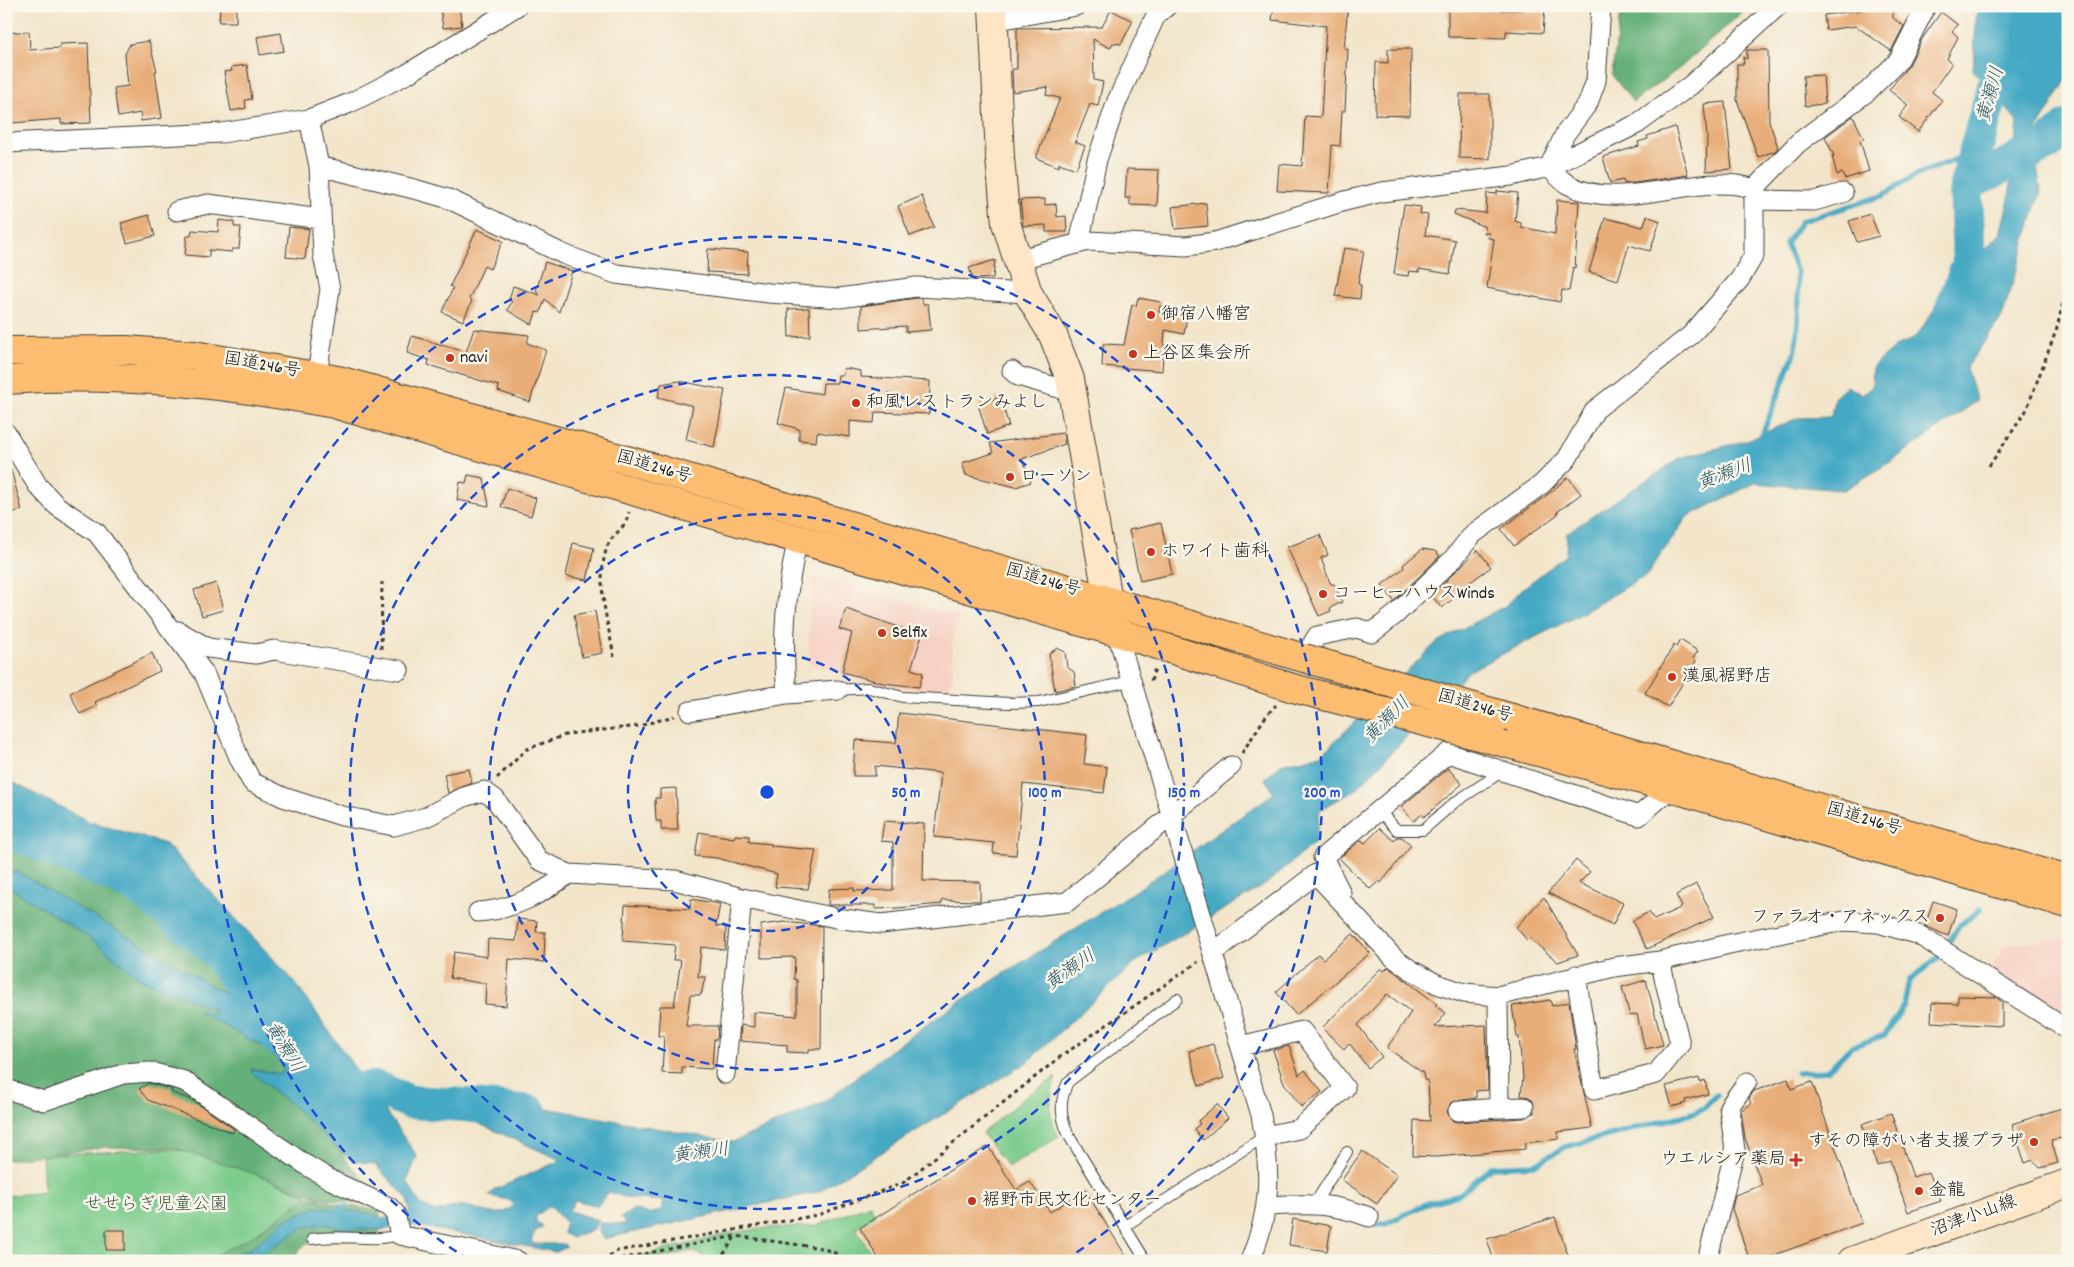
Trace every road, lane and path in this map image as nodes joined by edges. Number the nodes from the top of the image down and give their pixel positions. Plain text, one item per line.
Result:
1 (517, 6) edge
2 (1076, 6) edge
3 (1167, 6) edge
4 (1601, 6) edge
5 (1778, 6) edge
6 (1926, 6) edge
7 (993, 14) edge
8 (309, 119) junction
9 (6, 143) edge
10 (320, 166) junction
11 (1548, 167) junction
12 (1843, 193) dead end
13 (1754, 195) junction
14 (177, 211) dead end
15 (321, 219) junction
16 (1079, 244) junction
17 (1016, 260) junction
18 (2068, 281) edge
19 (1028, 293) junction
20 (6, 351) edge
21 (1012, 371) dead end
22 (317, 376) junction
23 (6, 380) edge
24 (1072, 392) junction
25 (6, 433) edge
26 (1989, 466) dead end
27 (633, 490) junction
28 (798, 538) junction
29 (382, 582) dead end
30 (1108, 600) junction
31 (170, 626) junction
32 (1116, 632) junction
33 (614, 657) dead end
34 (1304, 658) junction
35 (379, 666) junction
36 (399, 670) dead end
37 (1130, 681) junction
38 (838, 690) joint
39 (1287, 693) junction
40 (787, 694) junction
41 (690, 711) joint
42 (1231, 766) joint
43 (1503, 771) junction
44 (1671, 788) junction
45 (484, 791) junction
46 (1379, 811) junction
47 (1172, 815) junction
48 (569, 874) junction
49 (2068, 880) edge
50 (742, 898) junction
51 (2068, 904) edge
52 (1344, 905) junction
53 (478, 912) dead end
54 (1214, 952) junction
55 (1660, 961) junction
56 (1202, 968) dead end
57 (1576, 975) junction
58 (1498, 996) junction
59 (1177, 999) dead end
60 (2068, 1030) edge
61 (1241, 1046) junction
62 (726, 1074) dead end
63 (1747, 1082) dead end
64 (6, 1089) edge
65 (1524, 1106) dead end
66 (1498, 1108) junction
67 (1458, 1111) dead end
68 (1265, 1136) junction
69 (1347, 1152) dead end
70 (2068, 1184) edge
71 (1315, 1203) junction
72 (1267, 1206) junction
73 (1369, 1217) dead end
74 (398, 1226) junction
75 (1126, 1226) junction
76 (736, 1236) junction
77 (312, 1238) dead end
78 (611, 1258) edge
79 (518, 1261) edge
80 (602, 1261) edge
81 (719, 1261) edge
82 (848, 1261) edge
83 (1146, 1261) edge
84 (1250, 1261) edge
85 (1707, 1261) edge
86 (1852, 1261) edge

1 - 8 street
2 - 7 street
3 - 16 street
4 - 11 street
5 - 11 street
6 - 13 street
7 - 17 street
8 - 9 street
8 - 10 street
10 - 15 street
10 - 19 street
11 - 13 street
11 - 16 street
12 - 13 street
13 - 34 street
14 - 15 street
15 - 22 street
16 - 17 street
17 - 19 street
18 - 26 path
19 - 24 street
20 - 22 highway, 国道246号
21 - 24 street
22 - 30 highway, 国道246号
23 - 27 highway, 国道246号
24 - 30 street
25 - 31 street
27 - 28 highway, 国道246号
27 - 33 path
28 - 32 highway, 国道246号
28 - 40 street
29 - 35 path
30 - 32 street
30 - 34 highway, 国道246号
31 - 35 street
31 - 45 street
32 - 37 street
32 - 39 highway, 国道246号
34 - 49 highway, 国道246号, bridge
35 - 36 street
37 - 38 lane
37 - 47 street
38 - 40 street
39 - 42 path
39 - 44 highway, 国道246号, bridge
40 - 41 street
41 - 45 path
42 - 47 street
43 - 44 street
43 - 46 street
43 - 46 lane
44 - 51 highway, 国道246号
45 - 48 street
46 - 52 street
47 - 50 street
47 - 54 street
48 - 50 street
48 - 53 street
50 - 62 street
52 - 54 street
52 - 58 street
54 - 61 street
55 - 57 street
55 - 57 street
55 - 60 street
56 - 78 path
57 - 58 street
58 - 66 street
59 - 75 lane
61 - 68 street
61 - 68 street
63 - 85 street
64 - 74 street
65 - 66 street
66 - 67 street
68 - 72 street
68 - 75 lane
69 - 71 lane
70 - 86 street, 沼津小山線
71 - 72 street
71 - 73 street
72 - 84 street
74 - 77 lane
74 - 79 street
75 - 83 lane
76 - 78 path
76 - 81 path
76 - 82 path
78 - 80 path

